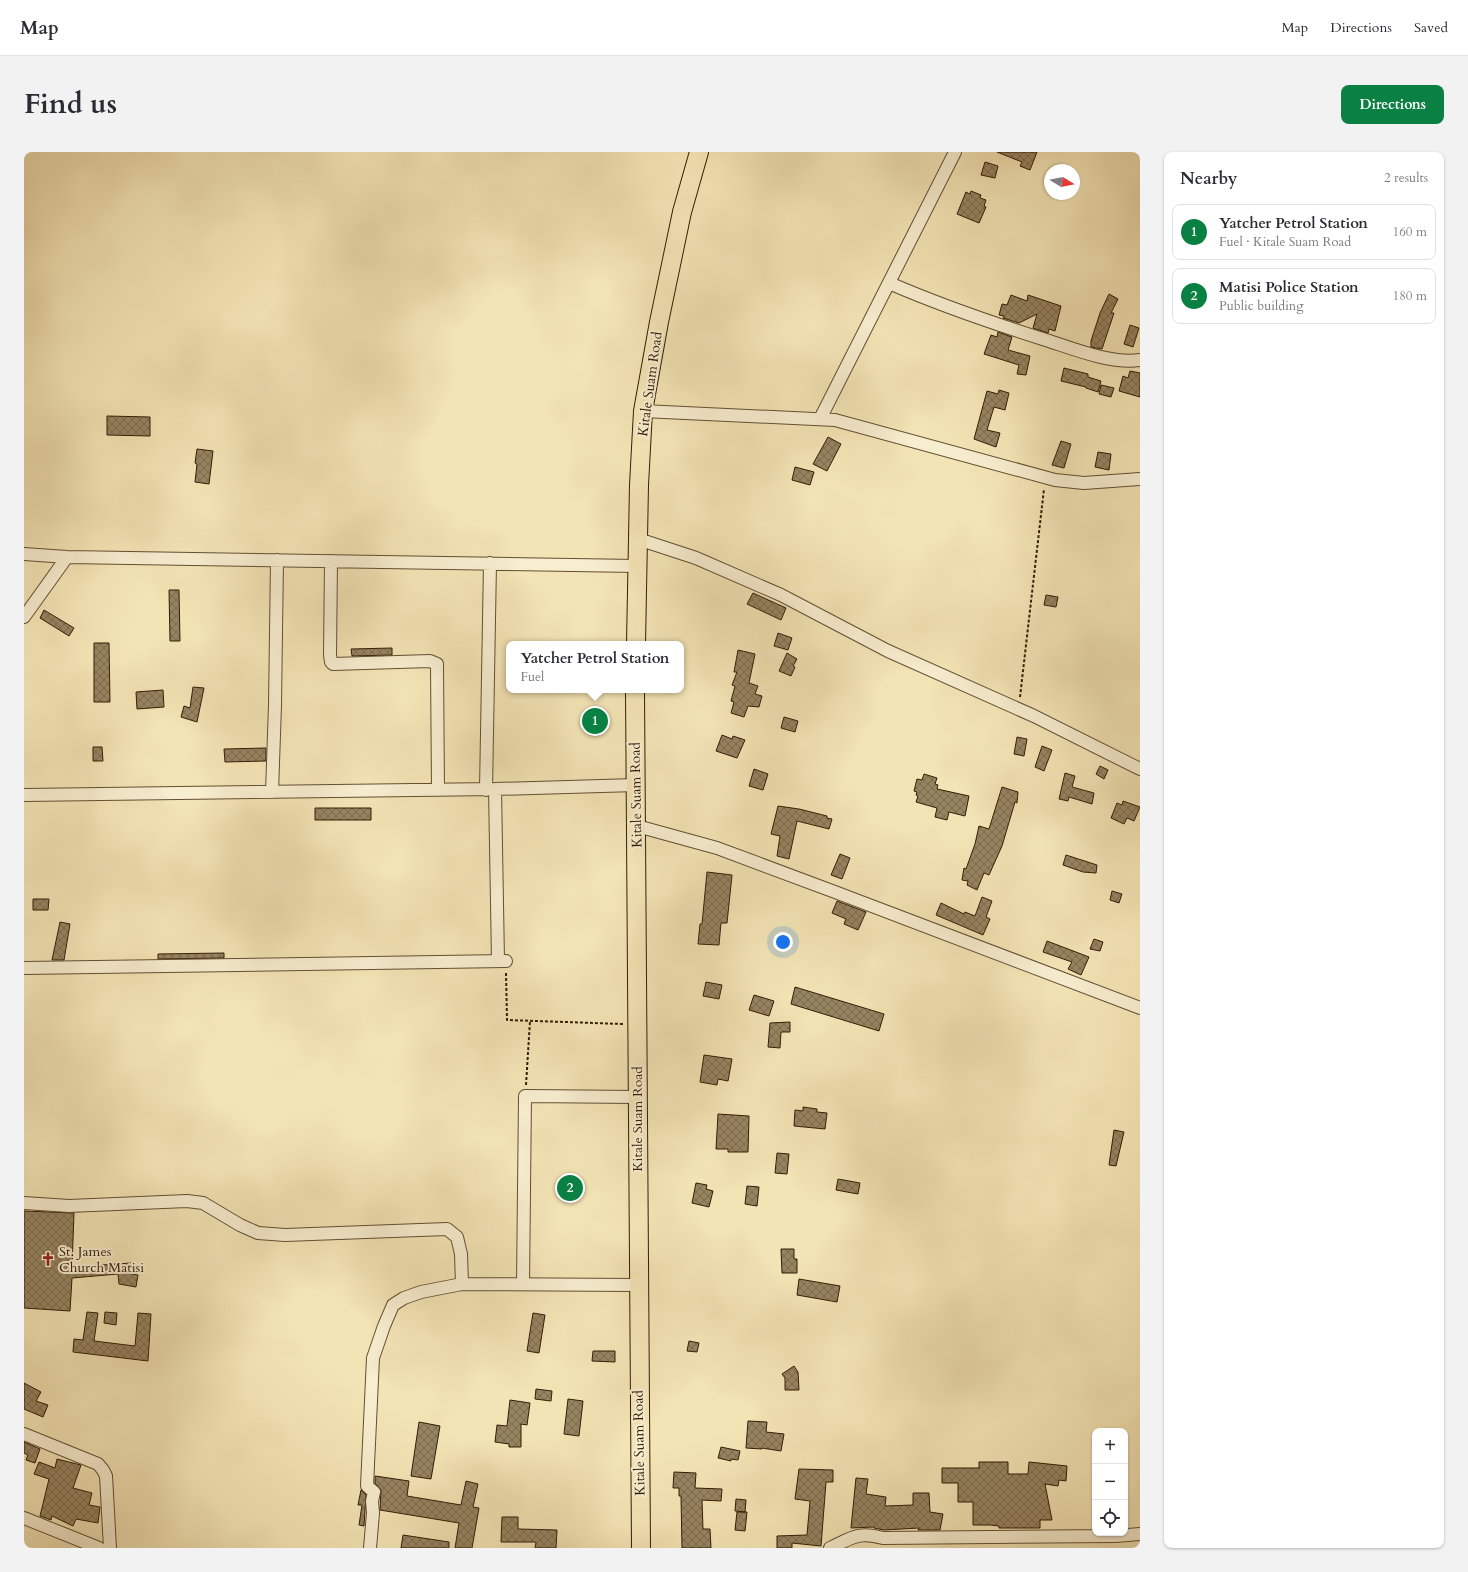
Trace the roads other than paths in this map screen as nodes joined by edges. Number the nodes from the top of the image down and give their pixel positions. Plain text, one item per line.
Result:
1 (699, 152) edge
2 (955, 152) edge
3 (889, 283) junction
4 (1140, 360) edge
5 (643, 411) junction
6 (820, 419) junction
7 (1140, 479) edge
8 (638, 539) junction
9 (24, 554) edge
10 (67, 557) junction
11 (277, 560) junction
12 (331, 561) junction
13 (490, 563) junction
14 (637, 566) junction
15 (24, 617) edge
16 (636, 641) edge
17 (635, 693) edge
18 (1140, 769) edge
19 (636, 786) junction
20 (438, 790) junction
21 (491, 790) junction
22 (272, 792) junction
23 (24, 795) edge
24 (637, 826) junction
25 (24, 968) edge
26 (1140, 1008) edge
27 (637, 1097) junction
28 (24, 1203) edge
29 (462, 1284) junction
30 (523, 1284) junction
31 (638, 1285) junction
32 (24, 1434) edge
33 (24, 1518) edge
34 (1140, 1534) edge
35 (99, 1548) edge
36 (110, 1548) edge
37 (370, 1548) edge
38 (641, 1548) edge
39 (830, 1548) edge

1 - 5 highway, Kitale Suam Road
2 - 3 street
3 - 4 street
3 - 6 street
5 - 6 street
5 - 8 highway, Kitale Suam Road
6 - 7 street
8 - 14 highway, Kitale Suam Road
8 - 18 street
9 - 10 street
10 - 11 street
10 - 15 street
11 - 12 street
11 - 22 street
12 - 13 street
12 - 20 street
13 - 14 street
13 - 21 street
14 - 16 highway, Kitale Suam Road
17 - 19 highway, Kitale Suam Road
19 - 21 street
19 - 24 highway, Kitale Suam Road
20 - 21 street
20 - 22 street
21 - 25 street
22 - 23 street
24 - 26 street
24 - 27 highway, Kitale Suam Road
27 - 30 street
27 - 31 highway, Kitale Suam Road
28 - 29 street
29 - 30 street
29 - 37 street
30 - 31 street
31 - 38 highway, Kitale Suam Road
32 - 36 street
33 - 35 street
34 - 39 street

